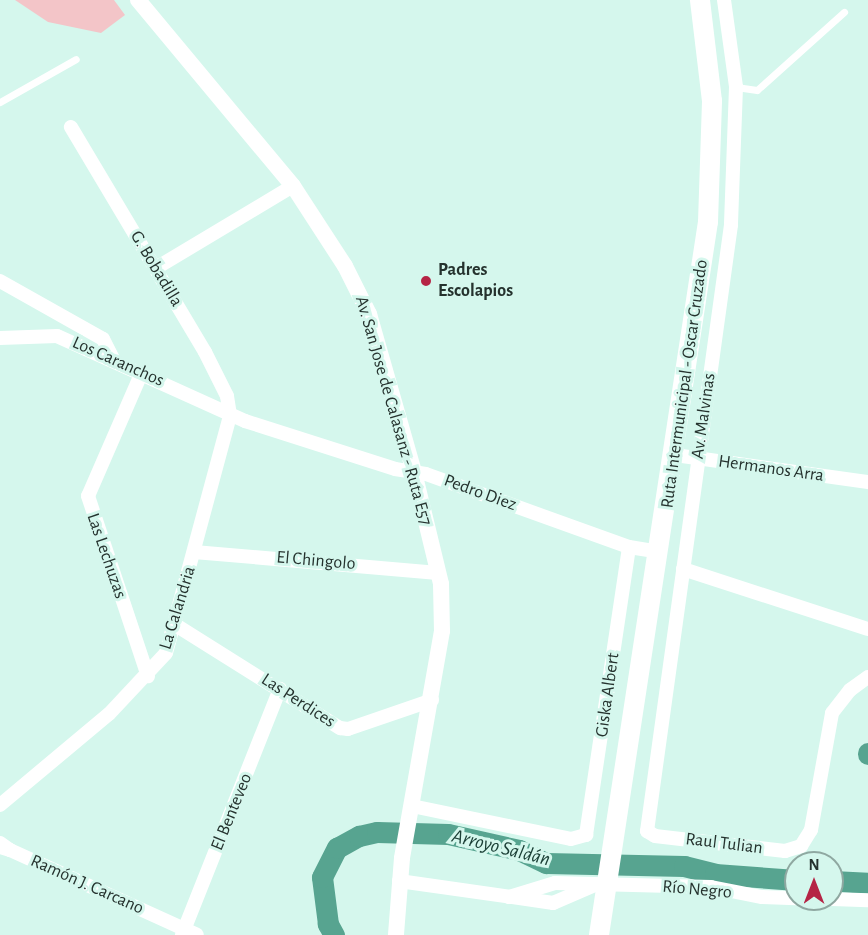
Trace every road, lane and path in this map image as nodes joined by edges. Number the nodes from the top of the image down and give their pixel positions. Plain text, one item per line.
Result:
1 (138, 0) edge
2 (693, 0) edge
3 (700, 0) edge
4 (724, 0) edge
5 (844, 12) dead end
6 (76, 59) dead end
7 (736, 87) junction
8 (0, 102) edge
9 (70, 127) dead end
10 (293, 186) junction
11 (156, 268) junction
12 (0, 281) edge
13 (0, 338) edge
14 (113, 359) junction
15 (141, 372) junction
16 (230, 415) junction
17 (675, 455) junction
18 (698, 458) junction
19 (414, 472) junction
20 (868, 482) edge
21 (629, 547) junction
22 (656, 551) junction
23 (194, 552) junction
24 (683, 569) junction
25 (438, 573) junction
26 (174, 624) junction
27 (868, 629) edge
28 (148, 676) junction
29 (868, 677) edge
30 (280, 688) junction
31 (432, 700) junction
32 (0, 805) edge
33 (411, 813) junction
34 (647, 831) joint
35 (3, 846) edge
36 (399, 881) junction
37 (601, 888) junction
38 (509, 897) junction
39 (784, 898) edge
40 (844, 899) edge
41 (868, 900) edge
42 (183, 932) edge
43 (198, 935) edge
44 (396, 935) edge
45 (599, 935) edge

1 - 10 street, Av. San Jose de Calasanz - Ruta E57
2 - 22 main road, Ruta Intermunicipal - Oscar Cruzado
3 - 17 main road, Ruta Intermunicipal - Oscar Cruzado
4 - 7 street, Av. Malvinas
5 - 7 lane
6 - 8 lane
7 - 18 street, Av. Malvinas
9 - 11 street, G. Bobadilla
10 - 11 street
10 - 19 street, Av. San Jose de Calasanz - Ruta E57
11 - 16 street, G. Bobadilla
12 - 14 street
13 - 14 street, Los Caranchos
14 - 15 street, Los Caranchos
15 - 16 street, Los Caranchos
15 - 28 street, Las Lechuzas
16 - 19 street, Pedro Diez
16 - 23 street, La Calandria
17 - 18 street, Hermanos Arra
17 - 22 main road, Ruta Intermunicipal - Oscar Cruzado
18 - 20 street, Hermanos Arra
18 - 24 street, Av. Malvinas
19 - 21 street, Pedro Diez
19 - 25 street, Av. San Jose de Calasanz - Ruta E57
21 - 22 street, Pedro Diez
21 - 33 street, Giska Albert
22 - 37 main road, Ruta Intermunicipal - Oscar Cruzado
23 - 25 street, El Chingolo
23 - 26 street, La Calandria
24 - 27 street
24 - 34 street, Av. Malvinas
25 - 31 street, Av. San Jose de Calasanz - Ruta E57
26 - 28 street, La Calandria
26 - 30 street, Las Perdices
28 - 32 street, La Calandria
29 - 34 street, Raul Tulian
30 - 31 street, Las Perdices
30 - 42 street, El Benteveo
31 - 33 street, Av. San Jose de Calasanz - Ruta E57
33 - 36 street, Av. San Jose de Calasanz - Ruta E57
35 - 42 street, Ramón J. Carcano
36 - 38 street, Río Negro
36 - 44 street, Av. San Jose de Calasanz - Ruta E57
37 - 38 street, Río Negro
37 - 38 street, Río Negro
37 - 39 street, Río Negro
37 - 45 main road, Ruta Intermunicipal - Oscar Cruzado
40 - 41 street
42 - 43 street, Ramón J. Carcano

